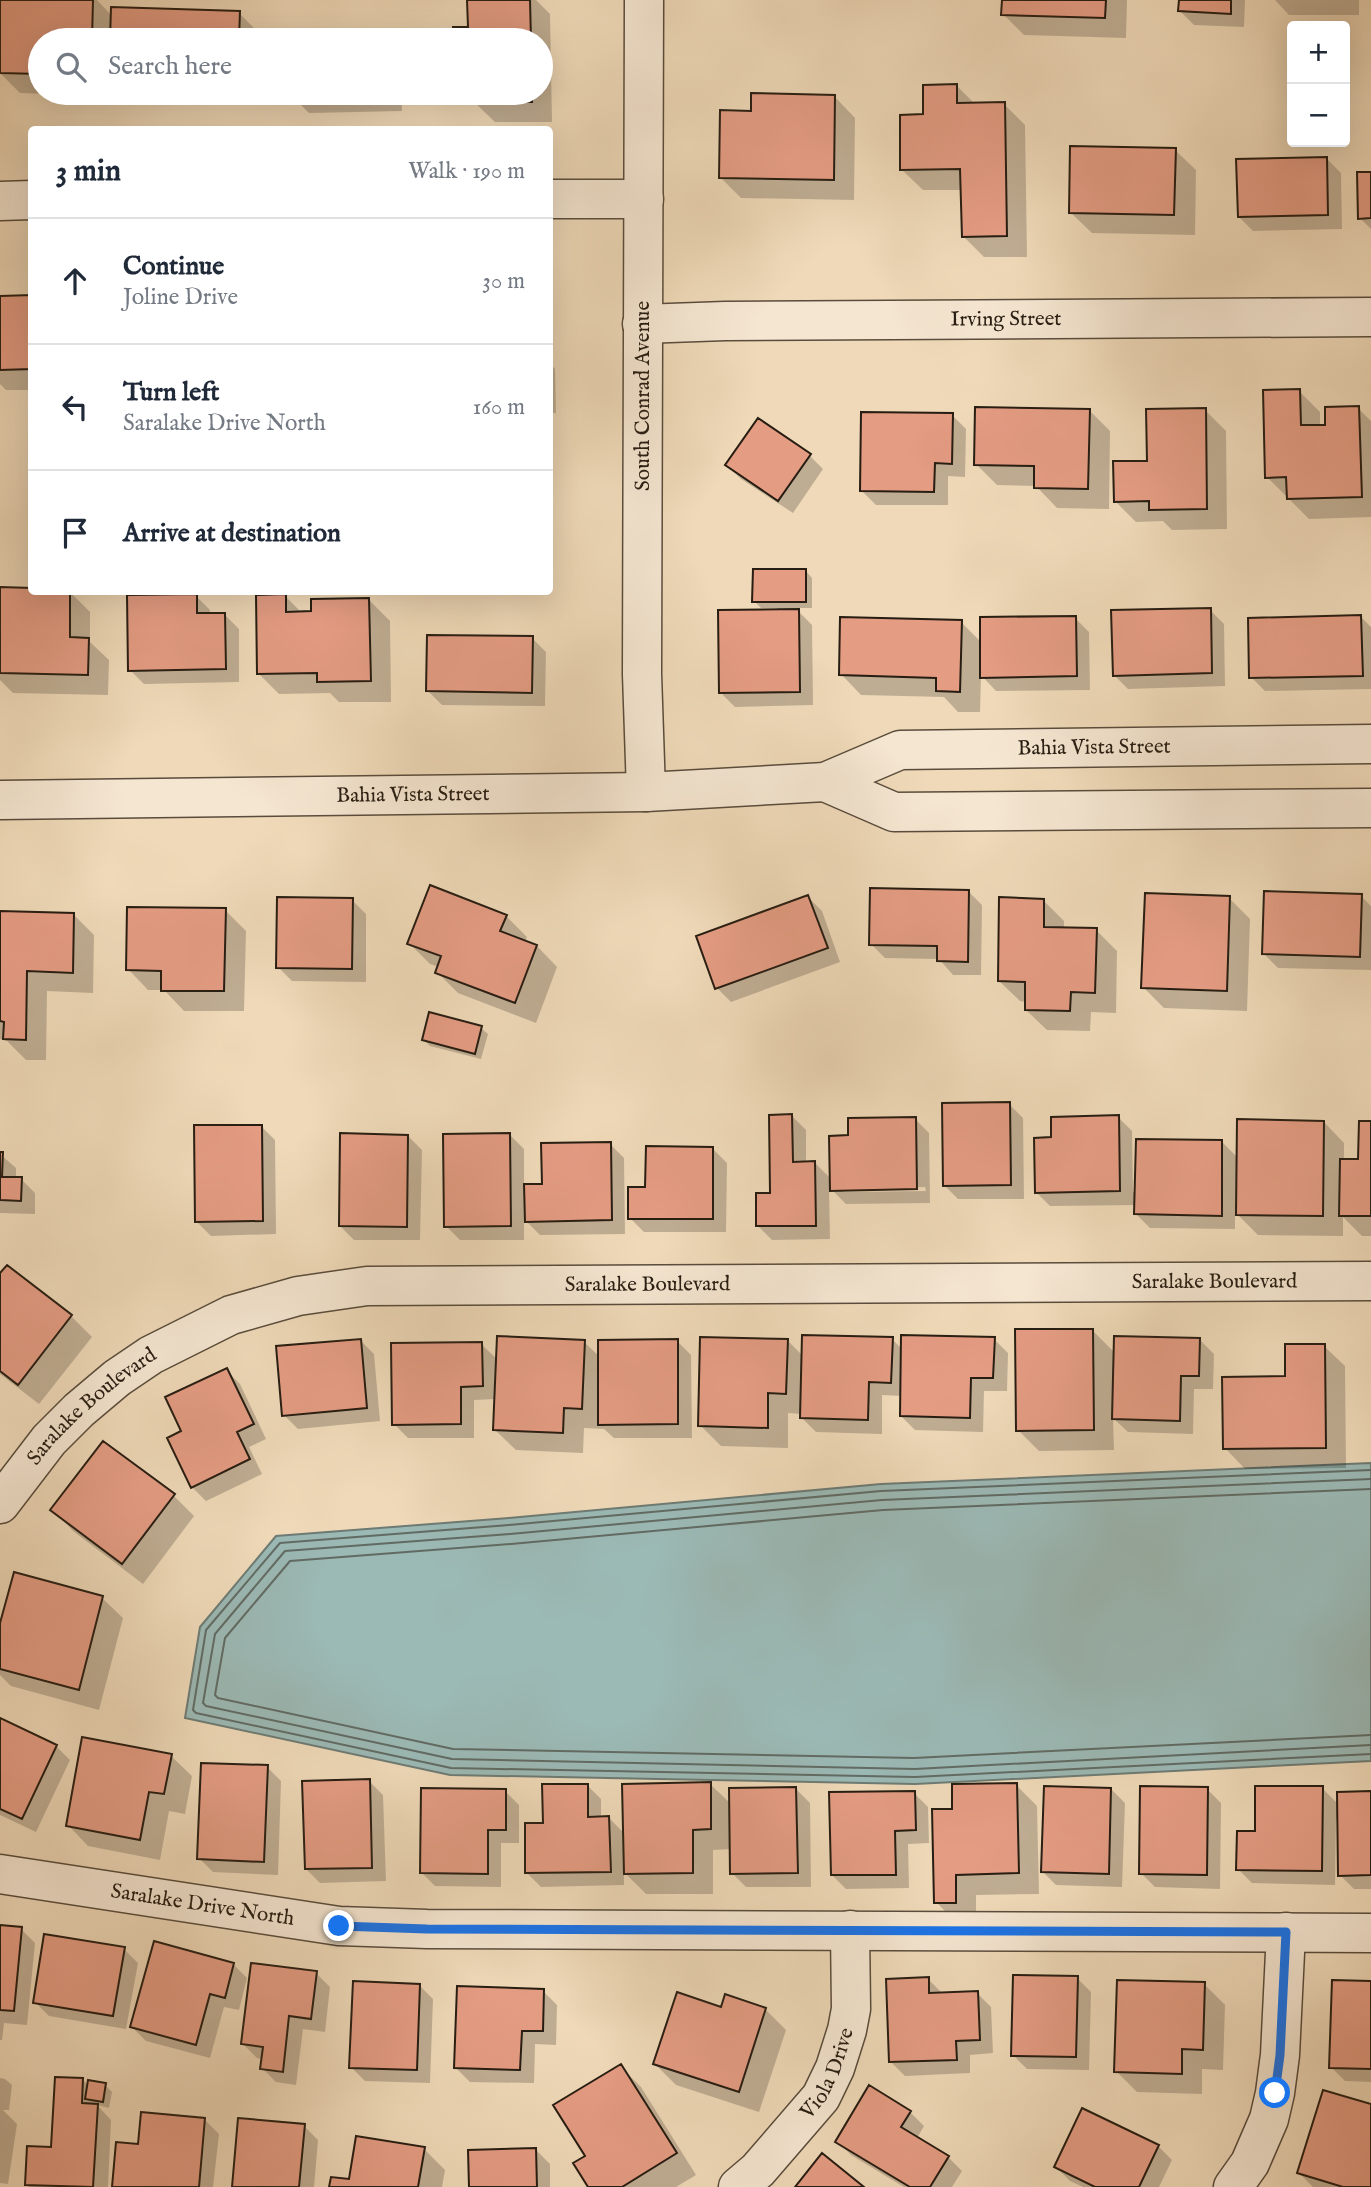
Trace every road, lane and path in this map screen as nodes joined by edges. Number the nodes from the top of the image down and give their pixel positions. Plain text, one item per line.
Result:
1 (644, 0) edge
2 (553, 199) edge
3 (644, 199) junction
4 (28, 200) edge
5 (0, 201) edge
6 (1371, 317) edge
7 (642, 324) junction
8 (1371, 744) edge
9 (825, 782) junction
10 (646, 792) junction
11 (0, 800) edge
12 (1371, 808) edge
13 (1371, 1281) edge
14 (0, 1504) edge
15 (0, 1874) edge
16 (850, 1930) junction
17 (1286, 1932) junction
18 (1371, 1933) edge
19 (738, 2187) edge
20 (1233, 2187) edge

1 - 3 street, South Conrad Avenue
2 - 3 street
3 - 7 street, South Conrad Avenue
4 - 5 street
6 - 7 street, Irving Street
7 - 10 street, South Conrad Avenue
8 - 9 street, Bahia Vista Street
9 - 10 street, Bahia Vista Street
9 - 12 street, Bahia Vista Street
10 - 11 street, Bahia Vista Street
13 - 14 street, Saralake Boulevard
15 - 16 street, Saralake Drive North
16 - 17 street, Saralake Drive North
16 - 19 street, Viola Drive
17 - 18 street, Saralake Drive North
17 - 20 street

